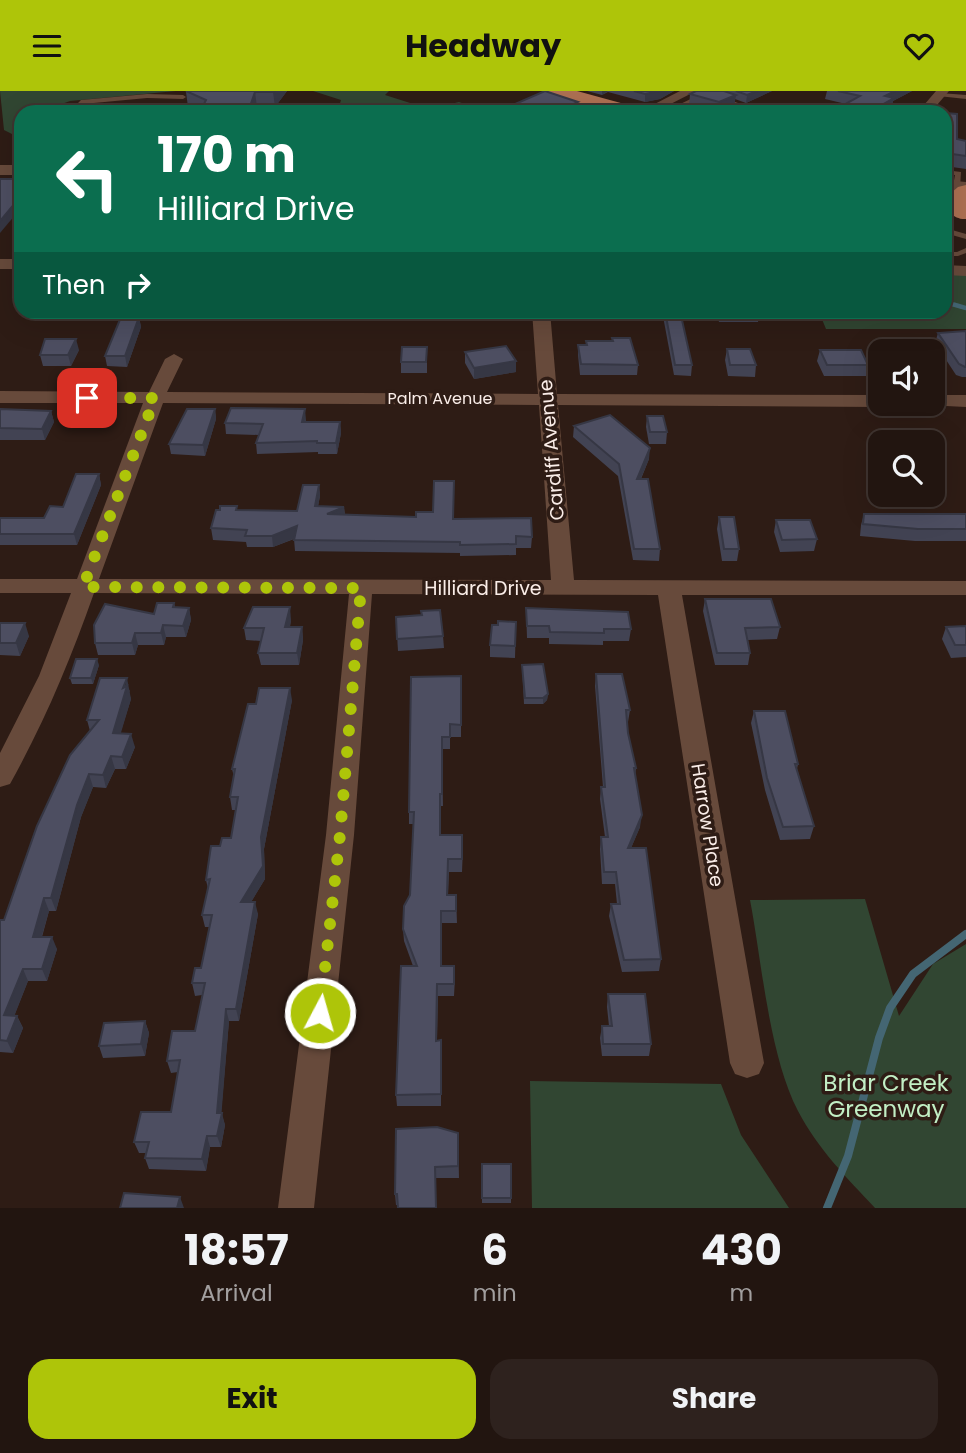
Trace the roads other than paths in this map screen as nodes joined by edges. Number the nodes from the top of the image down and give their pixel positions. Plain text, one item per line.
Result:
1 (555, 91) edge
2 (690, 91) edge
3 (703, 92) edge
4 (942, 93) edge
5 (183, 97) dead end
6 (966, 97) edge
7 (117, 99) junction
8 (78, 105) edge
9 (111, 105) dead end
10 (606, 105) edge
11 (670, 105) edge
12 (672, 105) edge
13 (740, 105) edge
14 (952, 172) edge
15 (958, 198) edge
16 (542, 319) edge
17 (174, 359) dead end
18 (0, 397) edge
19 (155, 398) junction
20 (547, 399) junction
21 (868, 401) edge
22 (945, 401) edge
23 (966, 401) edge
24 (0, 586) edge
25 (83, 587) junction
26 (361, 588) junction
27 (563, 588) junction
28 (669, 588) junction
29 (966, 588) edge
30 (0, 778) edge
31 (747, 1062) dead end
32 (296, 1208) edge

1 - 10 main road
2 - 11 street
3 - 12 lane
3 - 13 lane
4 - 6 lane
5 - 7 lane
7 - 8 lane
7 - 9 lane
14 - 15 lane
16 - 20 street, Cardiff Avenue
17 - 19 street
18 - 19 street, Palm Avenue
19 - 20 street, Palm Avenue
19 - 25 street
20 - 21 street, Palm Avenue
20 - 27 street, Cardiff Avenue
22 - 23 street
24 - 25 street, Hilliard Drive
25 - 26 street, Hilliard Drive
25 - 30 street
26 - 27 street, Hilliard Drive
26 - 32 street
27 - 28 street, Hilliard Drive
28 - 29 street, Hilliard Drive
28 - 31 street, Harrow Place

